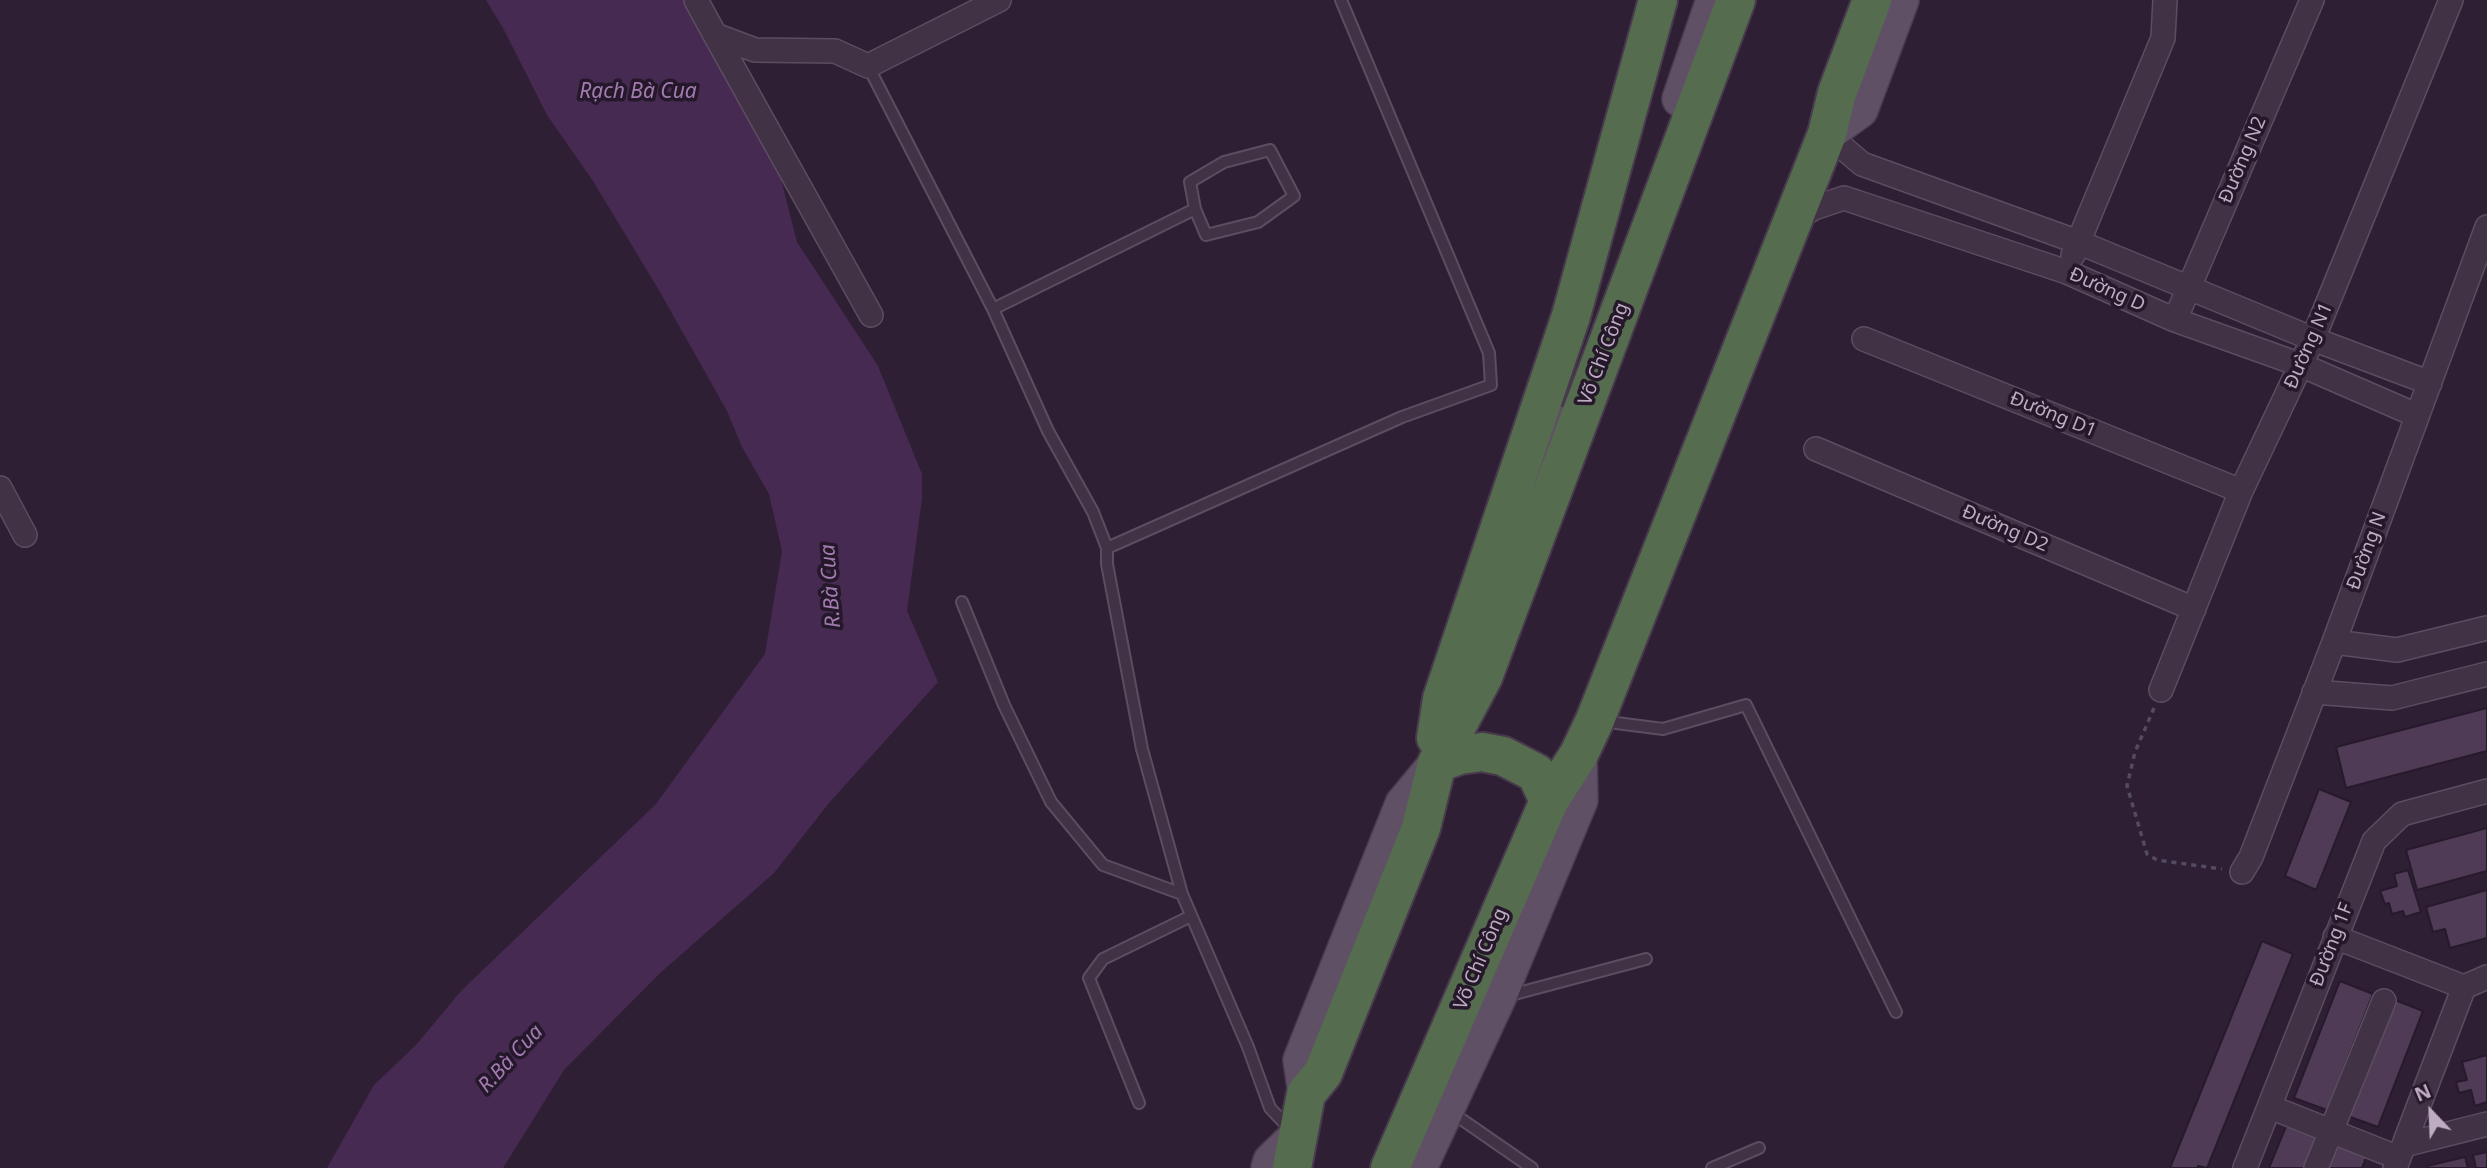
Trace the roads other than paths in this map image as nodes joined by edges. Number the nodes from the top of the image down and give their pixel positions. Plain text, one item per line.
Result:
1 (696, 0) edge
2 (999, 0) edge
3 (1341, 0) edge
4 (1658, 0) edge
5 (1714, 0) edge
6 (1736, 0) edge
7 (1872, 0) edge
8 (1902, 0) edge
9 (2165, 0) edge
10 (2312, 0) edge
11 (2451, 0) edge
12 (715, 35) junction
13 (868, 66) junction
14 (1827, 134) junction
15 (1195, 209) junction
16 (1794, 220) junction
17 (2487, 227) edge
18 (2078, 242) junction
19 (2067, 272) junction
20 (2189, 287) junction
21 (993, 309) junction
22 (870, 315) dead end
23 (2175, 320) junction
24 (1864, 339) dead end
25 (2313, 339) junction
26 (2301, 365) junction
27 (2430, 383) junction
28 (2416, 415) junction
29 (1816, 449) dead end
30 (0, 488) edge
31 (2241, 491) junction
32 (25, 535) dead end
33 (1107, 548) junction
34 (962, 602) dead end
35 (2194, 609) junction
36 (2487, 628) edge
37 (2334, 642) junction
38 (2487, 674) edge
39 (2161, 690) road end
40 (2314, 692) junction
41 (1467, 705) junction
42 (1595, 720) junction
43 (1578, 754) junction
44 (1437, 763) junction
45 (2487, 791) edge
46 (1549, 801) junction
47 (2242, 872) road end
48 (1182, 894) junction
49 (1191, 916) junction
50 (2335, 937) junction
51 (1646, 959) dead end
52 (2487, 977) edge
53 (2464, 987) junction
54 (1484, 992) junction
55 (2384, 1001) dead end
56 (1896, 1012) dead end
57 (1434, 1101) junction
58 (1139, 1103) dead end
59 (2270, 1107) junction
60 (2487, 1124) edge
61 (2331, 1131) junction
62 (1759, 1148) dead end
63 (1294, 1152) edge
64 (2399, 1157) edge
65 (1269, 1168) edge
66 (1390, 1168) edge
67 (1419, 1168) edge
68 (1532, 1168) edge
69 (1712, 1168) edge
70 (2245, 1168) edge
71 (2316, 1168) edge

1 - 12 street
2 - 13 street
3 - 33 lane
4 - 44 highway
5 - 41 main road, Võ Chí Công
6 - 41 highway, Võ Chí Công
7 - 14 highway, Võ Chí Công
8 - 14 main road
9 - 18 street
10 - 20 street, Đường N2
11 - 25 street, Đường N1
12 - 13 street
12 - 22 street
13 - 21 lane
14 - 16 highway, Võ Chí Công
14 - 18 street, Đường D
15 - 15 lane
15 - 21 lane
16 - 19 street, Đường D
16 - 42 highway, Võ Chí Công
17 - 27 street, Đường N
18 - 19 street
18 - 20 street, Đường D
19 - 23 street, Đường D
20 - 23 street, Đường N2
20 - 25 street, Đường D
21 - 33 lane
23 - 26 street, Đường D
24 - 31 street, Đường D1
25 - 26 street, Đường N1
25 - 27 street, Đường D
26 - 28 street, Đường D
26 - 31 street, Đường N1
27 - 28 street, Đường N
28 - 37 street, Đường N
29 - 35 street, Đường D2
30 - 32 street
31 - 35 street, Đường N1
33 - 48 lane
34 - 48 lane
35 - 39 street, Đường N1
36 - 37 street
37 - 40 street, Đường N
38 - 40 street
40 - 47 street, Đường N
41 - 43 highway
41 - 44 highway, Võ Chí Công
42 - 43 highway, Võ Chí Công
42 - 56 lane
43 - 46 highway, Võ Chí Công
43 - 54 main road, Võ Chí Công
44 - 46 highway
44 - 63 highway, Võ Chí Công
45 - 50 street, Đường 1F
46 - 54 highway, Võ Chí Công
48 - 49 lane
49 - 58 lane
49 - 63 lane
50 - 53 street
50 - 59 street, Đường 1F
51 - 54 lane
52 - 53 street
53 - 64 street
54 - 57 highway, Võ Chí Công
55 - 61 street
57 - 66 highway, Võ Chí Công
57 - 67 main road, Võ Chí Công
57 - 68 lane
59 - 61 street
59 - 70 street, Đường 1F
60 - 64 street
61 - 64 street
61 - 71 street
62 - 69 lane
63 - 65 main road

